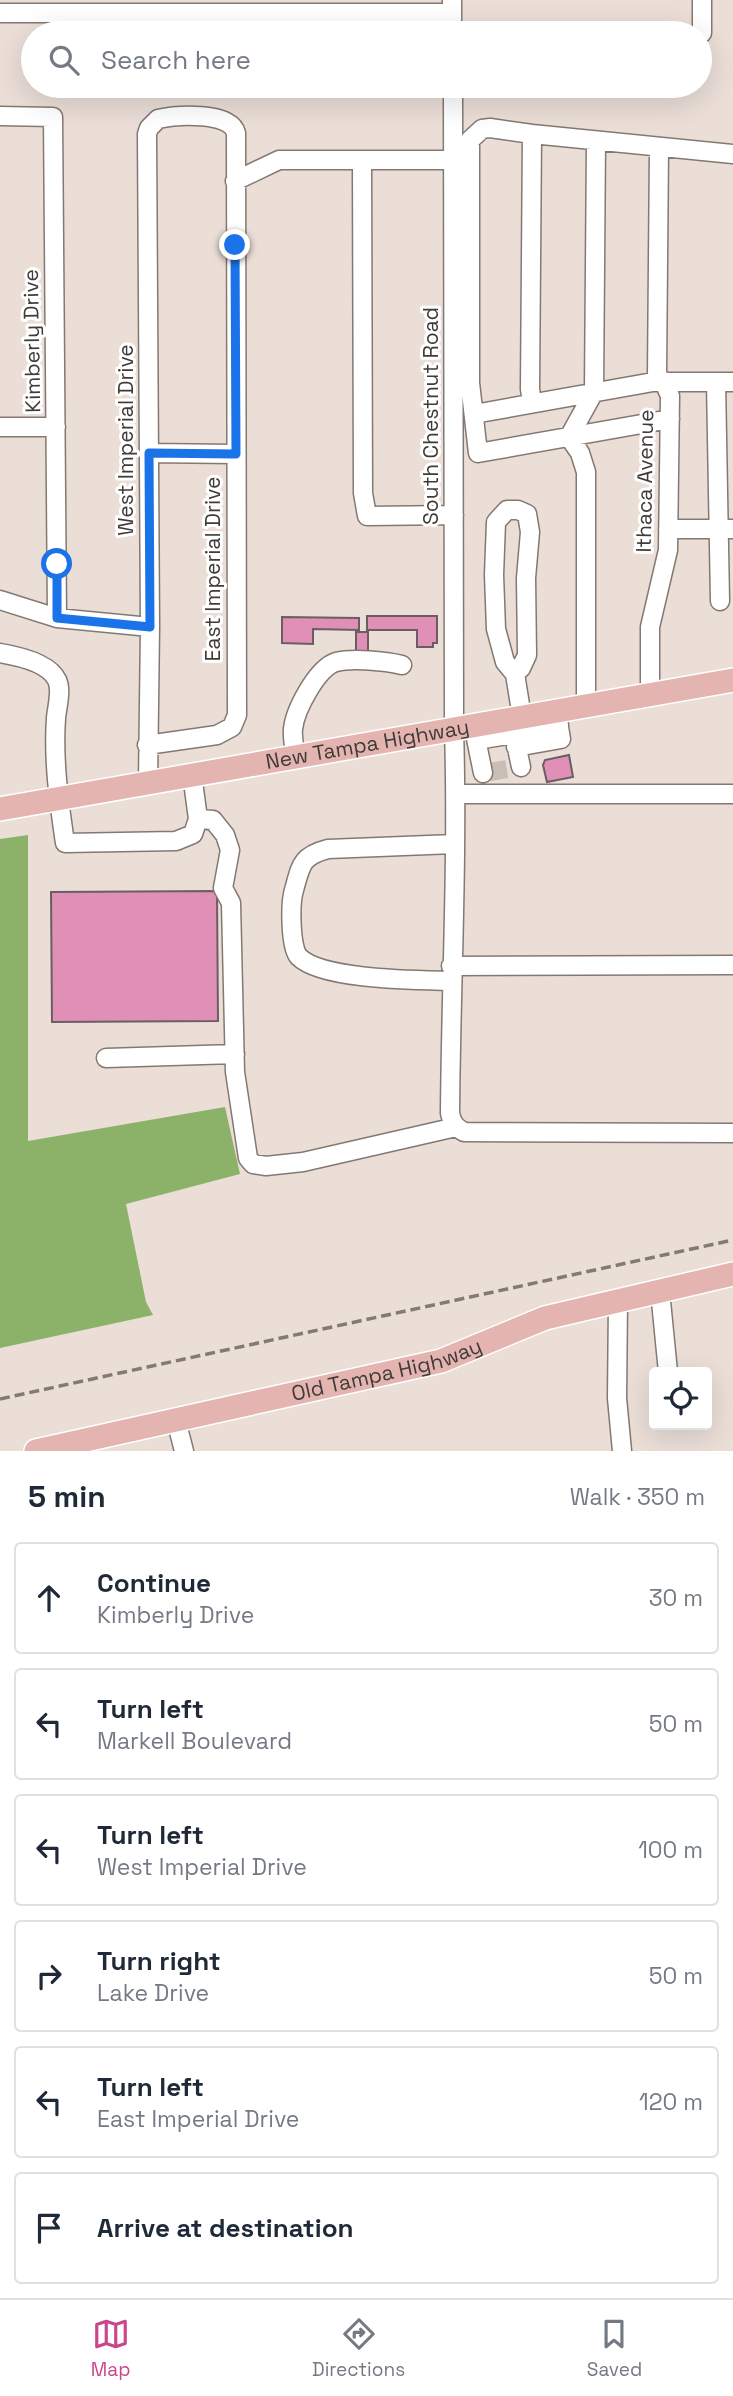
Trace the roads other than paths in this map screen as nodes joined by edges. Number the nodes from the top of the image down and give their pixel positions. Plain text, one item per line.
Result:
1 (702, 0) edge
2 (452, 7) edge
3 (0, 13) edge
4 (702, 21) edge
5 (453, 98) edge
6 (0, 116) edge
7 (148, 134) joint
8 (533, 134) junction
9 (596, 141) junction
10 (659, 146) junction
11 (733, 154) edge
12 (362, 160) junction
13 (453, 160) junction
14 (235, 181) junction
15 (664, 382) junction
16 (725, 382) edge
17 (594, 392) junction
18 (532, 403) junction
19 (474, 414) junction
20 (670, 419) junction
21 (0, 427) edge
22 (56, 427) junction
23 (569, 437) junction
24 (149, 453) junction
25 (236, 454) junction
26 (454, 515) junction
27 (668, 529) junction
28 (726, 529) edge
29 (0, 600) edge
30 (720, 601) dead end
31 (57, 618) junction
32 (150, 627) junction
33 (0, 653) edge
34 (402, 665) dead end
35 (515, 674) junction
36 (733, 680) edge
37 (650, 693) junction
38 (586, 705) junction
39 (557, 718) junction
40 (468, 732) junction
41 (517, 733) junction
42 (147, 745) junction
43 (295, 757) junction
44 (192, 774) junction
45 (148, 782) junction
46 (455, 786) junction
47 (526, 794) junction
48 (733, 794) edge
49 (57, 798) junction
50 (0, 809) edge
51 (198, 819) junction
52 (454, 844) junction
53 (733, 965) edge
54 (451, 973) junction
55 (235, 1054) junction
56 (106, 1058) dead end
57 (454, 1124) junction
58 (733, 1133) edge
59 (733, 1274) edge
60 (660, 1291) junction
61 (618, 1301) junction
62 (668, 1367) edge
63 (176, 1420) junction
64 (36, 1451) edge
65 (184, 1451) edge
66 (622, 1451) edge

1 - 4 street
2 - 3 street
5 - 13 street, South Chestnut Road
6 - 22 street, Kimberly Drive
7 - 14 street, East Imperial Drive
7 - 24 street, West Imperial Drive
8 - 9 street
8 - 18 street
8 - 19 street
9 - 10 street
9 - 17 street
10 - 11 street
10 - 15 street, Ithaca Avenue
12 - 13 street
12 - 14 street
12 - 26 street
13 - 26 street, South Chestnut Road
14 - 25 street, East Imperial Drive
15 - 16 street
15 - 17 street
15 - 20 street, Ithaca Avenue
16 - 28 street
17 - 18 street
17 - 23 street
18 - 19 street
19 - 23 street
20 - 23 street
20 - 27 street, Ithaca Avenue
21 - 22 street
22 - 31 street, Kimberly Drive
23 - 38 street
24 - 25 street
24 - 32 street, West Imperial Drive
25 - 42 street, East Imperial Drive
26 - 40 street, South Chestnut Road
27 - 28 street
27 - 37 street, Ithaca Avenue
28 - 30 street
29 - 31 street
31 - 32 street
32 - 42 street, West Imperial Drive
33 - 49 street
34 - 43 street
35 - 35 street
35 - 41 street
36 - 37 main road, New Tampa Highway
37 - 38 main road, New Tampa Highway
38 - 39 main road, New Tampa Highway
39 - 41 main road, New Tampa Highway
39 - 41 street
40 - 41 main road, New Tampa Highway
40 - 43 main road, New Tampa Highway
40 - 46 street
40 - 46 street
41 - 47 street
42 - 45 street, West Imperial Drive
43 - 44 main road, New Tampa Highway
44 - 45 main road, New Tampa Highway
44 - 51 street
45 - 49 main road, New Tampa Highway
46 - 47 street
46 - 52 street
47 - 48 street
49 - 50 main road, New Tampa Highway
49 - 51 street
51 - 55 street
52 - 54 street
52 - 54 street
53 - 54 street
54 - 57 street
55 - 56 street
55 - 57 street
57 - 58 street
59 - 60 main road, Old Tampa Highway
60 - 61 main road, Old Tampa Highway
60 - 62 street
61 - 63 main road, Old Tampa Highway
61 - 66 street
63 - 64 main road, Old Tampa Highway
63 - 65 street

